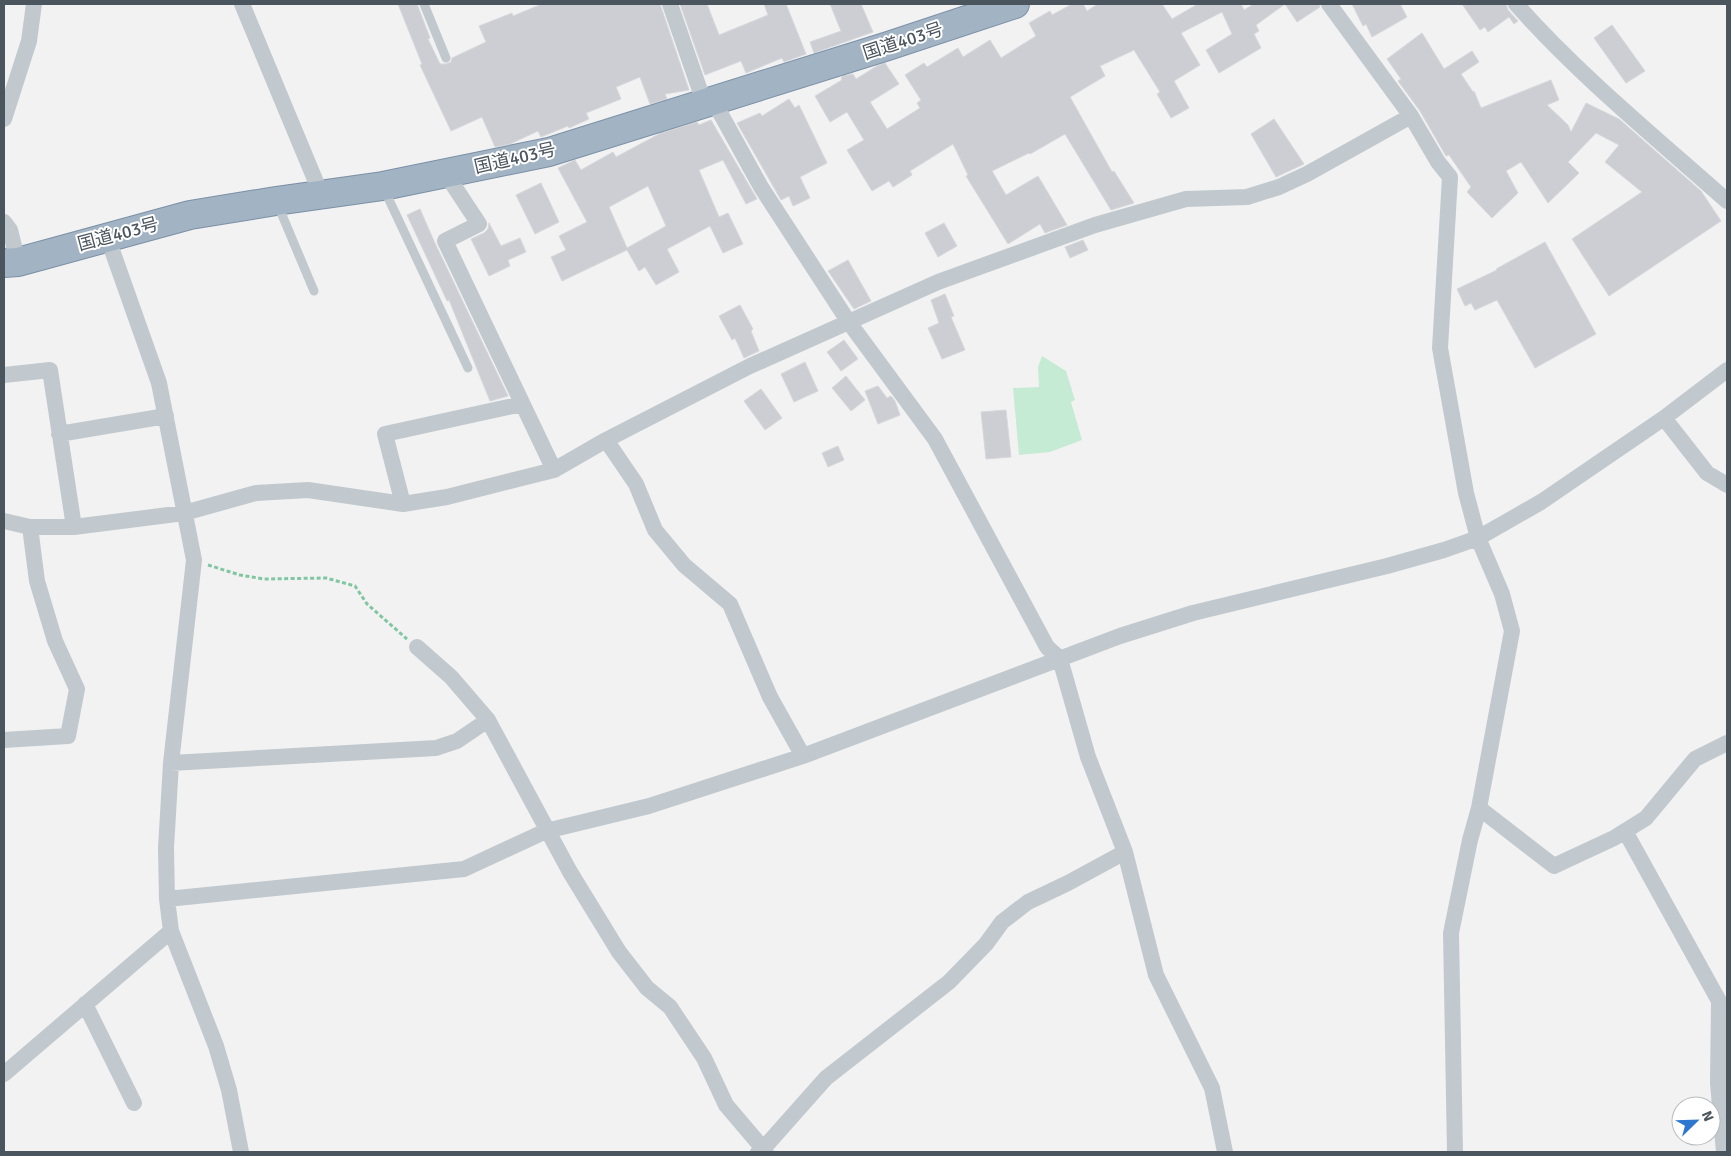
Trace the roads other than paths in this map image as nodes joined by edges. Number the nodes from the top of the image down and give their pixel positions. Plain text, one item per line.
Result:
1 (34, 4) edge
2 (242, 4) edge
3 (424, 4) edge
4 (670, 4) edge
5 (1015, 4) edge
6 (1329, 4) edge
7 (1516, 4) edge
8 (446, 58) dead end
9 (708, 101) junction
10 (1411, 116) junction
11 (4, 119) edge
12 (446, 174) junction
13 (383, 186) junction
14 (321, 194) junction
15 (276, 201) junction
16 (1727, 201) edge
17 (4, 222) edge
18 (108, 236) junction
19 (11, 263) edge
20 (314, 291) dead end
21 (848, 321) junction
22 (468, 368) dead end
23 (1727, 370) edge
24 (4, 375) edge
25 (522, 404) junction
26 (166, 416) junction
27 (1664, 418) junction
28 (59, 434) junction
29 (606, 440) junction
30 (554, 470) junction
31 (1727, 485) edge
32 (403, 504) junction
33 (184, 513) junction
34 (4, 521) edge
35 (30, 527) junction
36 (74, 527) junction
37 (1478, 538) junction
38 (417, 647) road end
39 (1060, 659) junction
40 (488, 720) junction
41 (4, 740) edge
42 (1727, 743) edge
43 (803, 756) junction
44 (171, 763) junction
45 (1479, 808) junction
46 (546, 831) junction
47 (1625, 831) junction
48 (1125, 852) junction
49 (167, 899) junction
50 (171, 931) junction
51 (86, 1004) junction
52 (4, 1074) edge
53 (134, 1103) dead end
54 (762, 1151) edge
55 (241, 1152) edge
56 (1225, 1152) edge
57 (1455, 1152) edge
58 (1724, 1152) edge

1 - 11 street
2 - 14 street
3 - 8 lane
4 - 9 street
5 - 9 highway, 国道403号
6 - 10 street
7 - 16 street
9 - 12 highway, 国道403号
9 - 21 street
10 - 21 street
10 - 37 street
12 - 13 highway, 国道403号
12 - 25 street
13 - 14 highway, 国道403号
13 - 22 lane
14 - 15 highway, 国道403号
15 - 18 highway, 国道403号
15 - 20 lane
17 - 19 street
18 - 19 highway, 国道403号
18 - 26 street
21 - 29 street
21 - 39 street
23 - 27 street
24 - 28 street
25 - 30 street
25 - 32 street
26 - 28 street
26 - 33 street
27 - 31 street
27 - 37 street
28 - 36 street
29 - 30 street
29 - 43 street
30 - 32 street
32 - 33 street
33 - 36 street
33 - 44 street
34 - 35 street
35 - 36 street
35 - 41 street
37 - 39 street
37 - 45 street
38 - 40 street
39 - 43 street
39 - 48 street
40 - 44 street
40 - 46 street
42 - 47 street
43 - 46 street
44 - 49 street
45 - 47 street
45 - 57 street
46 - 49 street
46 - 54 street
47 - 58 street
48 - 54 street
48 - 56 street
49 - 50 street
50 - 51 street
50 - 55 street
51 - 52 street
51 - 53 street

